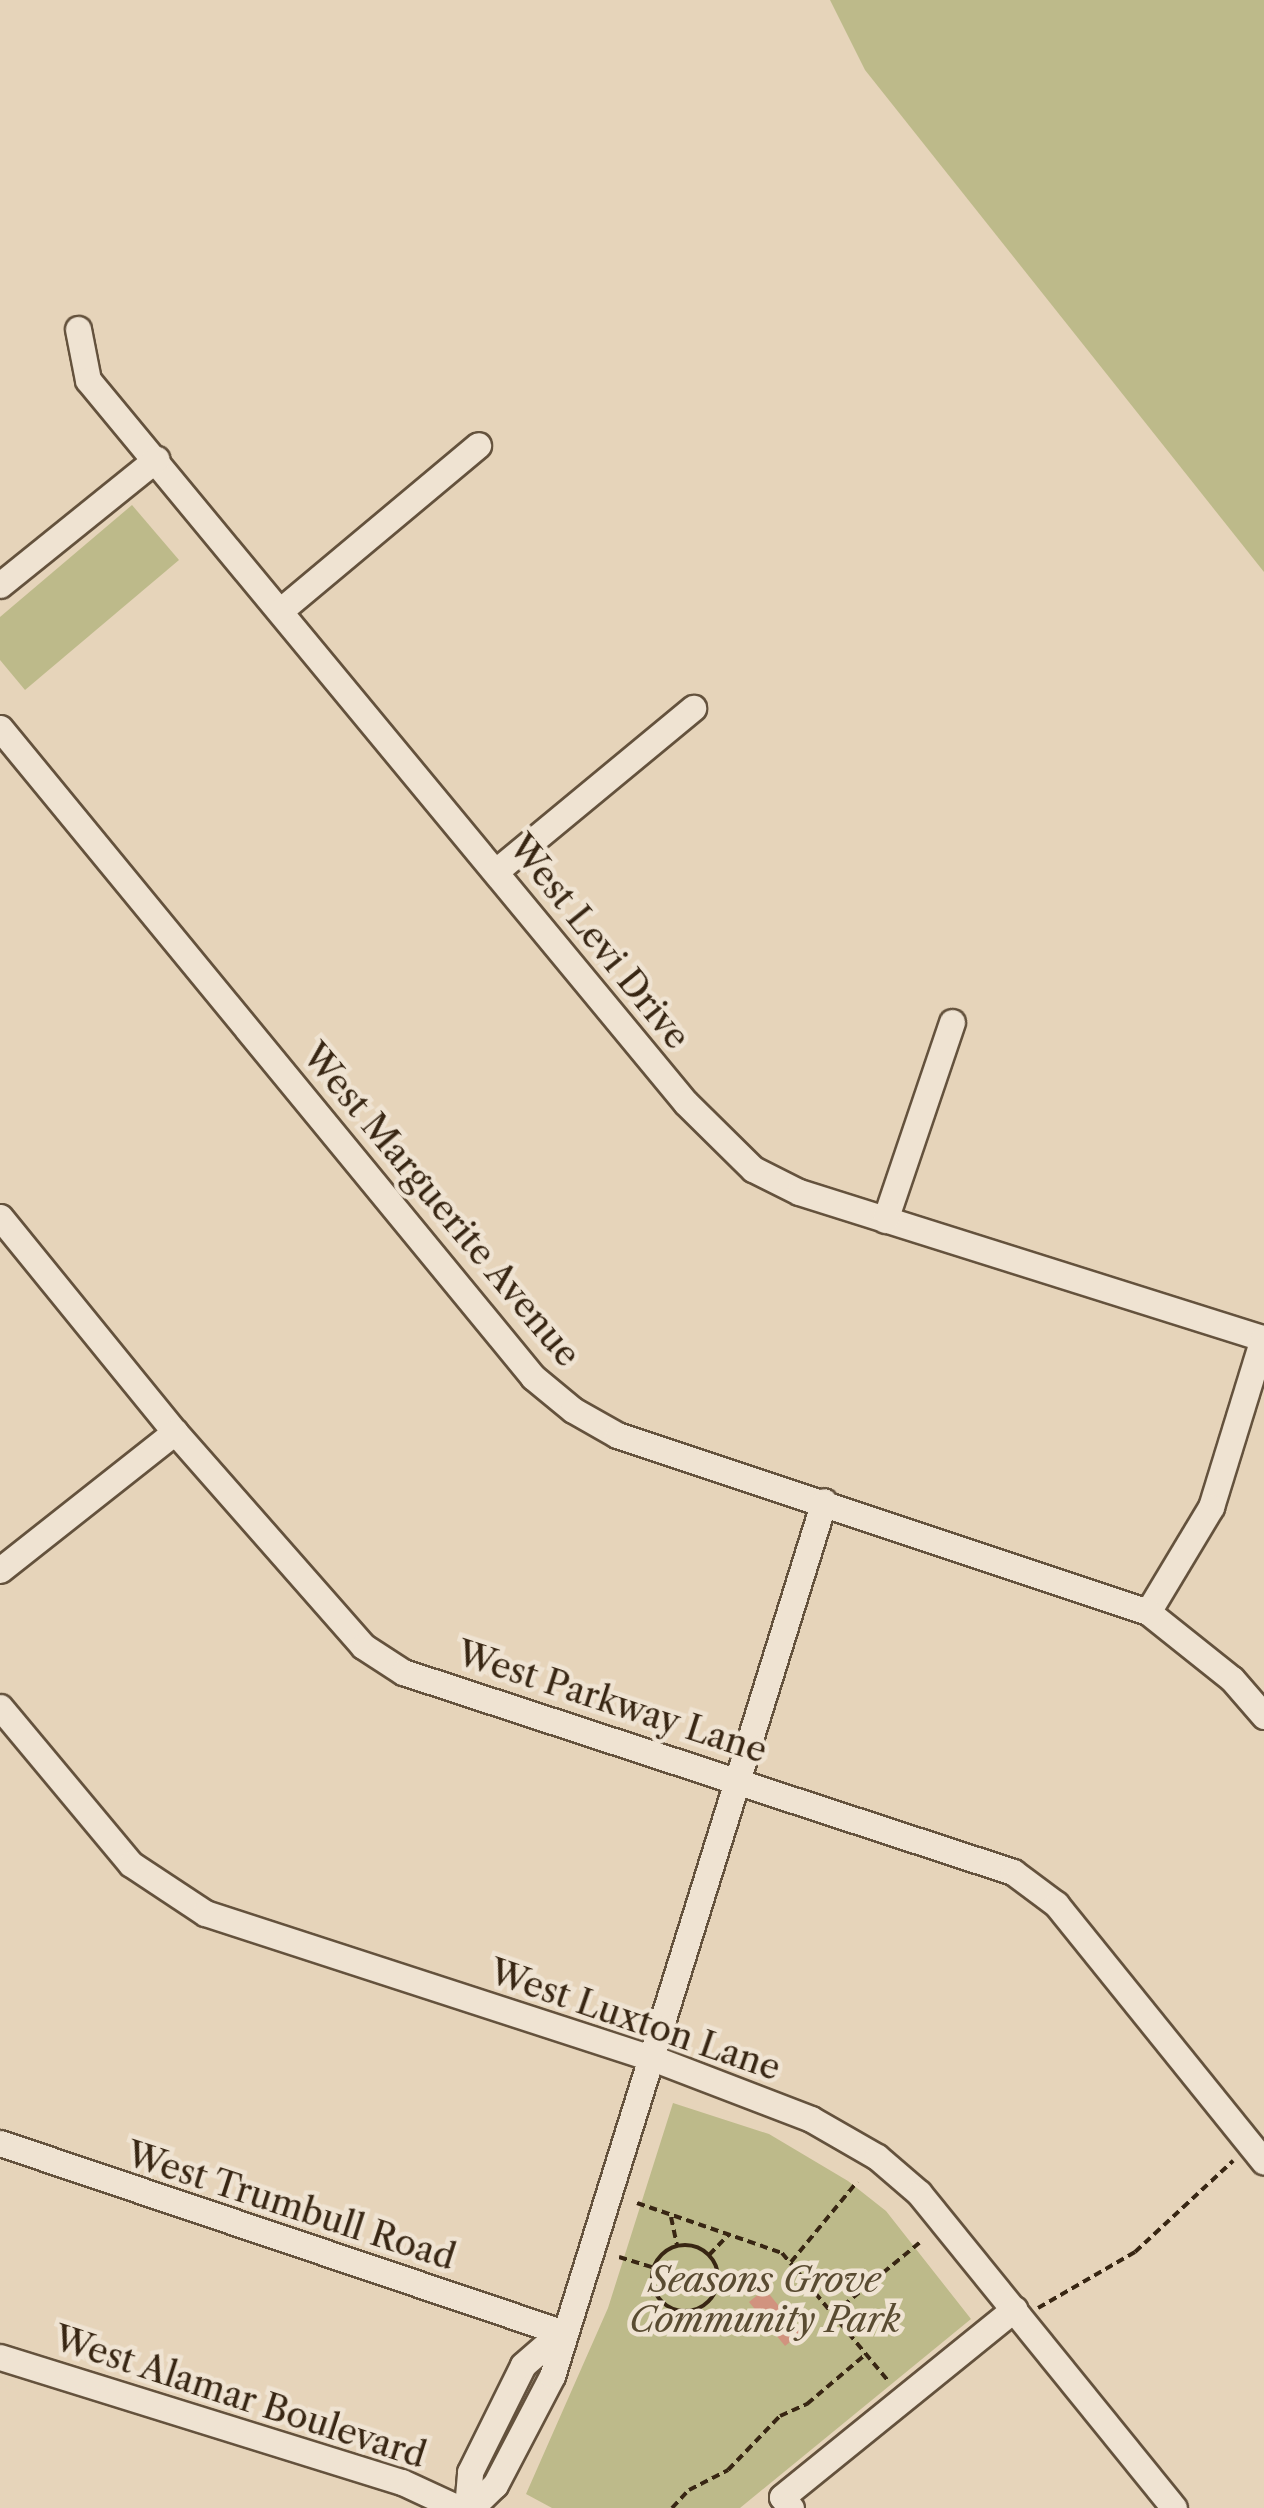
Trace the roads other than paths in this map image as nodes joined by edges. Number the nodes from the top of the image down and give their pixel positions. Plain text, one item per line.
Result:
1 (78, 329) dead end
2 (478, 445) dead end
3 (156, 459) junction
4 (0, 585) edge
5 (282, 610) junction
6 (694, 708) dead end
7 (0, 728) edge
8 (496, 871) junction
9 (952, 1022) dead end
10 (0, 1217) edge
11 (885, 1220) junction
12 (1263, 1338) edge
13 (175, 1432) junction
14 (824, 1501) junction
15 (0, 1570) edge
16 (1148, 1612) junction
17 (0, 1706) edge
18 (1264, 1716) edge
19 (741, 1779) junction
20 (655, 2059) junction
21 (0, 2143) edge
22 (1258, 2154) edge
23 (1014, 2310) junction
24 (561, 2332) junction
25 (0, 2357) edge
26 (786, 2503) edge
27 (458, 2508) edge
28 (469, 2508) edge
29 (1174, 2508) edge

1 - 3 street, West Levi Drive
2 - 5 street
3 - 4 street
3 - 5 street, West Levi Drive
5 - 8 street, West Levi Drive
6 - 8 street
7 - 14 street, West Marguerite Avenue
8 - 11 street, West Levi Drive
9 - 11 street
10 - 13 street, West Parkway Lane
11 - 12 street, West Levi Drive
12 - 16 street
13 - 15 street
13 - 19 street, West Parkway Lane
14 - 16 street, West Marguerite Avenue
14 - 19 street
16 - 18 street, West Marguerite Avenue
17 - 20 street, West Luxton Lane
19 - 20 street
19 - 22 street, West Parkway Lane
20 - 23 street, West Luxton Lane
20 - 24 street
21 - 24 street, West Trumbull Road
23 - 26 street
23 - 29 street, West Luxton Lane
24 - 28 street
25 - 27 street, West Alamar Boulevard

